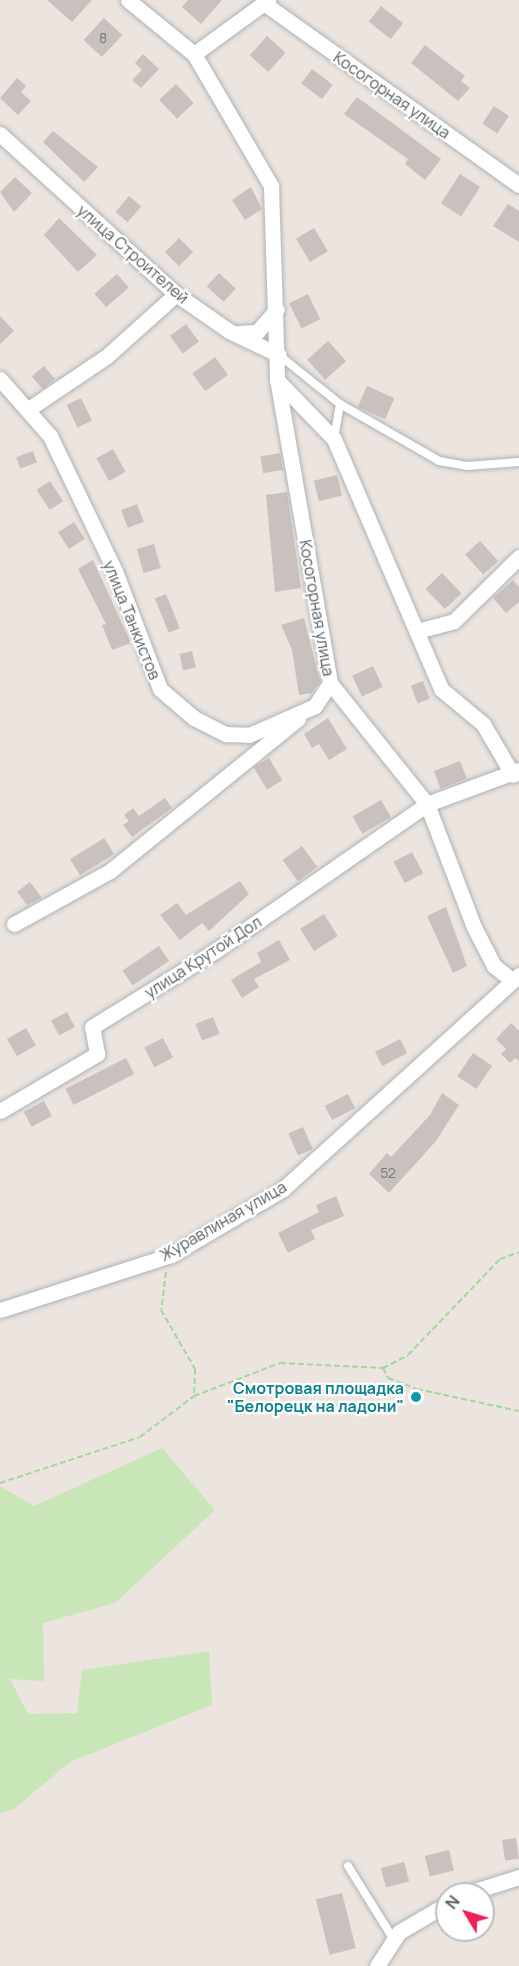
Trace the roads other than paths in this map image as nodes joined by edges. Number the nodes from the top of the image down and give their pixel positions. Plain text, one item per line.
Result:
1 (128, 0) edge
2 (267, 2) edge
3 (194, 54) junction
4 (0, 134) edge
5 (519, 185) edge
6 (176, 294) junction
7 (277, 309) junction
8 (229, 331) junction
9 (279, 355) junction
10 (0, 379) edge
11 (277, 379) junction
12 (340, 404) junction
13 (30, 408) junction
14 (334, 439) junction
15 (519, 462) edge
16 (519, 557) edge
17 (417, 631) junction
18 (330, 683) junction
19 (315, 706) junction
20 (516, 773) edge
21 (428, 804) junction
22 (14, 924) dead end
23 (517, 978) edge
24 (0, 1111) edge
25 (0, 1310) edge
26 (348, 1866) dead end
27 (519, 1877) edge
28 (495, 1885) edge
29 (435, 1912) edge
30 (394, 1940) junction
31 (377, 1966) edge

1 - 3 street
2 - 3 street
2 - 5 street, Косогорная улица
3 - 7 street, Косогорная улица
4 - 6 street, улица Строителей
6 - 8 street, улица Строителей
6 - 13 street
7 - 8 street
7 - 9 street, Косогорная улица
8 - 9 street, улица Строителей
9 - 11 street, Косогорная улица
9 - 12 lane
10 - 13 street, улица Танкистов
11 - 14 street
11 - 18 street, Косогорная улица
12 - 14 lane
12 - 15 lane
13 - 19 street, улица Танкистов
14 - 17 street
16 - 17 street
17 - 20 street
18 - 19 street
18 - 21 street, Косогорная улица
19 - 22 street
20 - 21 street, улица Крутой Дол
21 - 23 street
21 - 24 street, улица Крутой Дол
23 - 25 street, Журавлиная улица
26 - 30 lane
27 - 28 street
29 - 30 street
30 - 31 street

